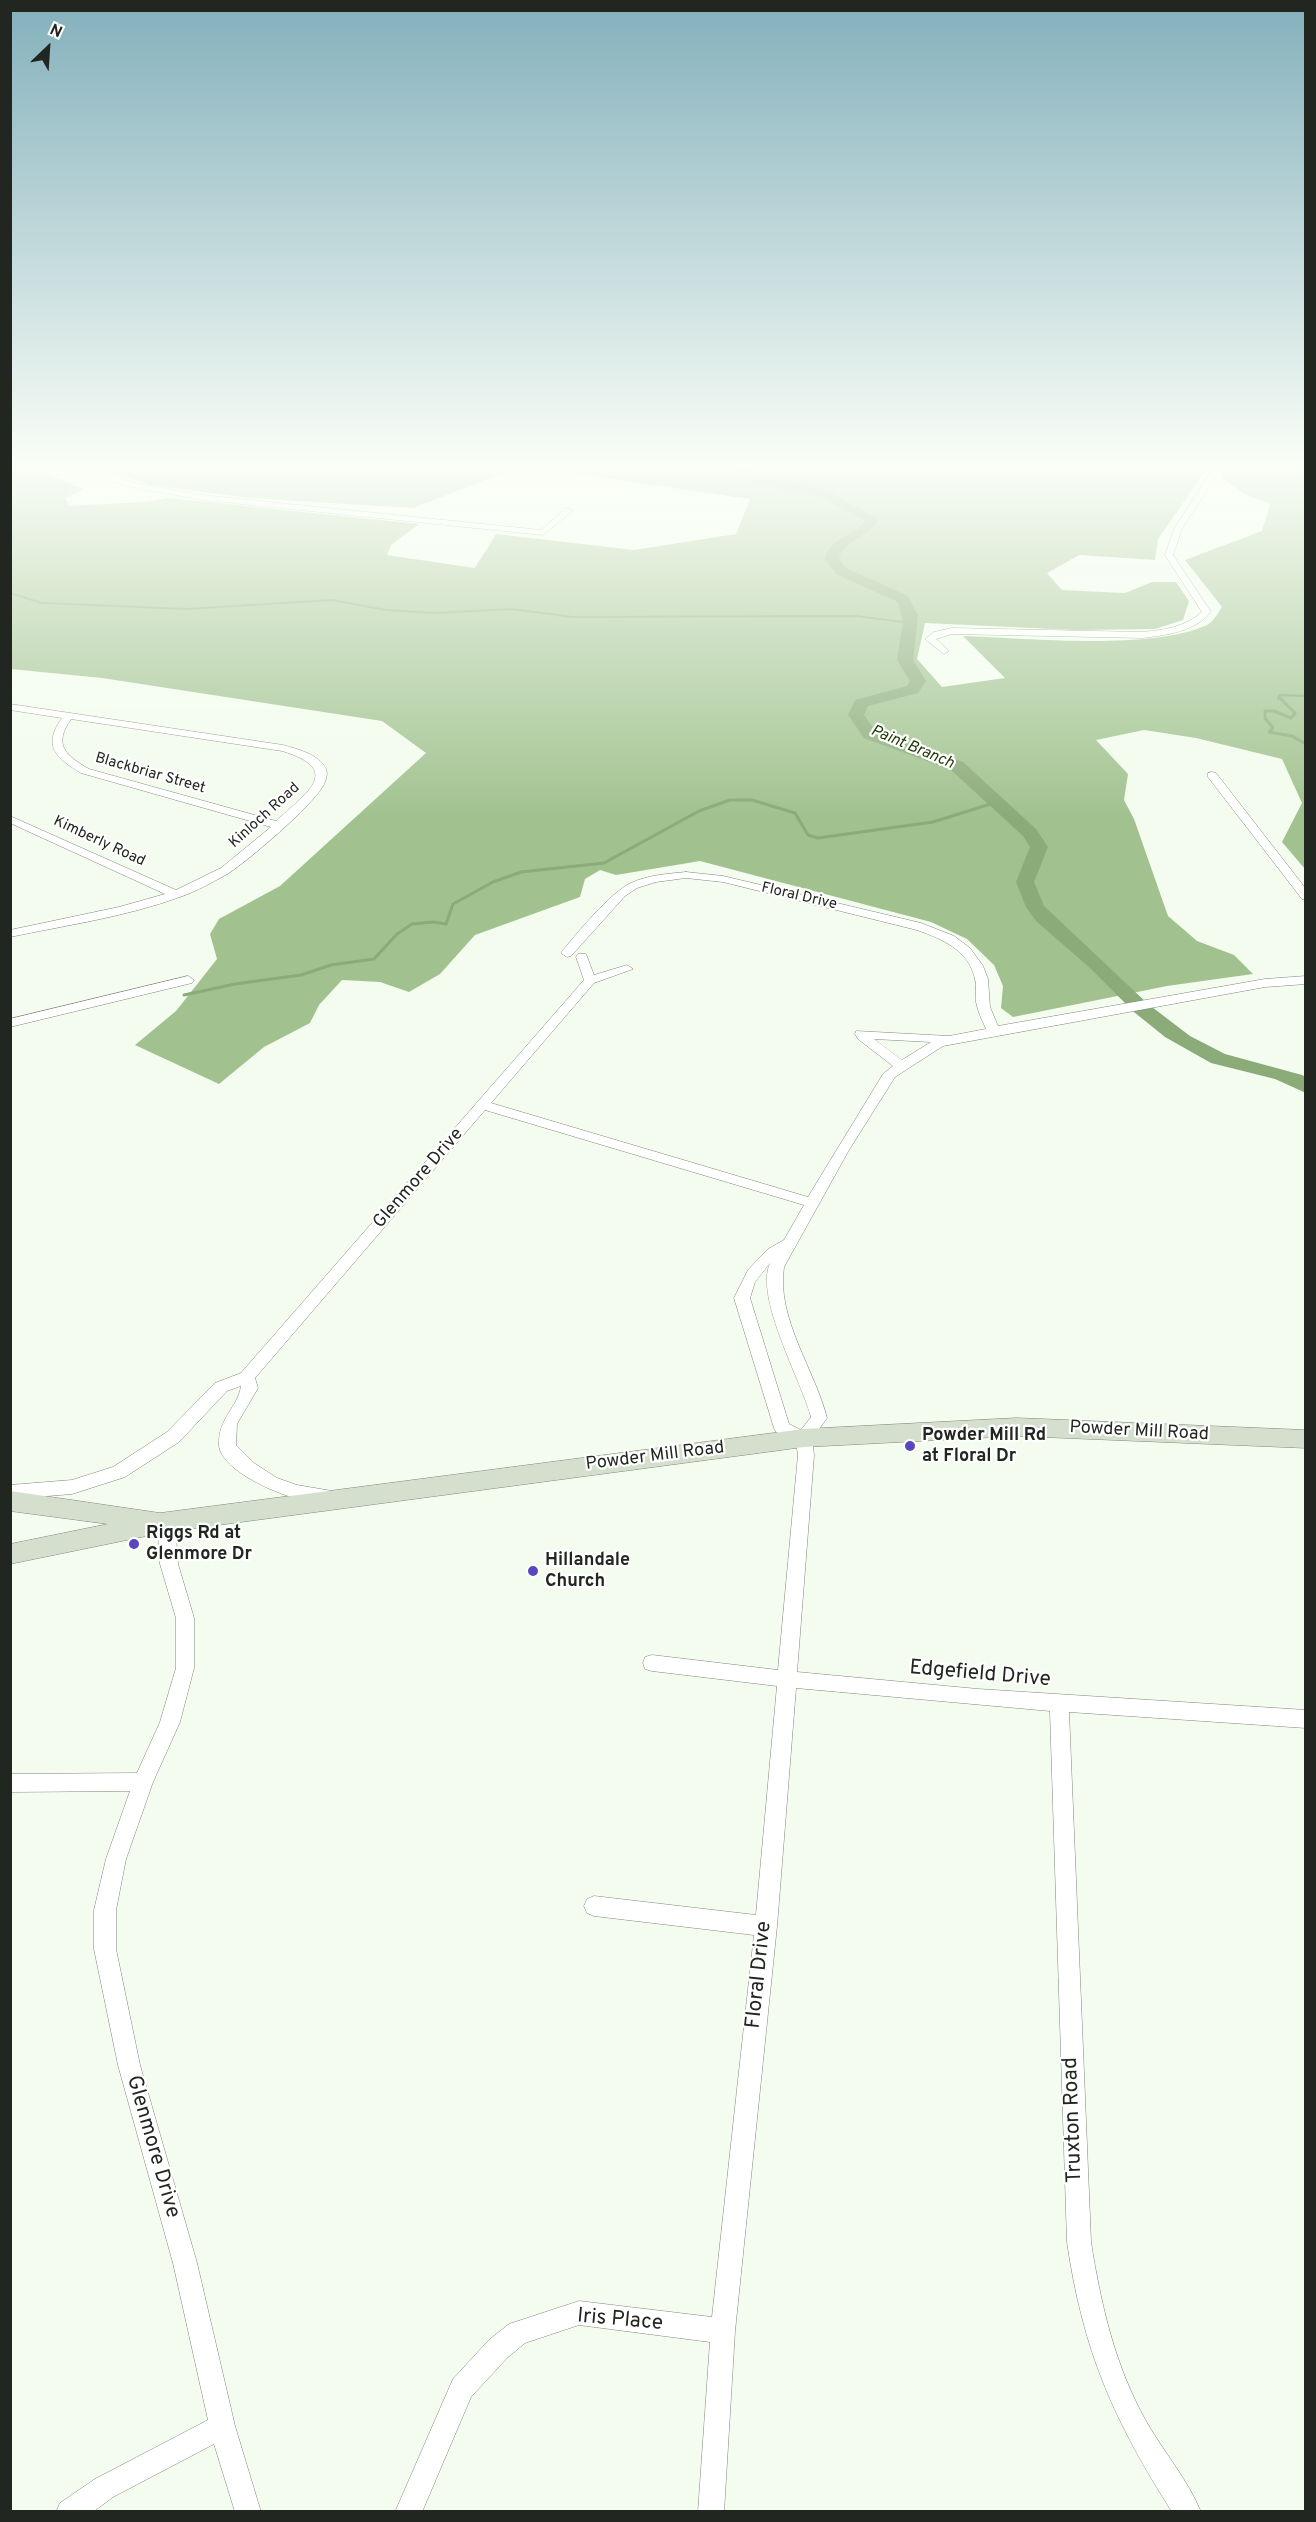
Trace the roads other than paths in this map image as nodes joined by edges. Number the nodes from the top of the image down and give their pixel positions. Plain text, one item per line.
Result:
1 (1187, 582) edge
2 (944, 651) dead end
3 (10, 707) edge
4 (68, 716) junction
5 (1212, 775) dead end
6 (10, 819) edge
7 (277, 825) junction
8 (175, 894) junction
9 (1305, 897) edge
10 (10, 934) edge
11 (567, 953) dead end
12 (582, 957) dead end
13 (627, 969) dead end
14 (188, 980) dead end
15 (590, 980) junction
16 (1305, 980) edge
17 (10, 1023) edge
18 (993, 1031) junction
19 (951, 1040) junction
20 (901, 1066) junction
21 (483, 1105) junction
22 (812, 1203) junction
23 (788, 1244) junction
24 (247, 1377) junction
25 (804, 1438) junction
26 (1305, 1439) edge
27 (10, 1492) edge
28 (358, 1497) junction
29 (10, 1501) edge
30 (166, 1522) junction
31 (10, 1554) edge
32 (652, 1663) dead end
33 (786, 1681) junction
34 (1059, 1704) junction
35 (1305, 1719) edge
36 (143, 1782) junction
37 (10, 1783) edge
38 (594, 1906) dead end
39 (766, 1926) junction
40 (723, 2331) junction
41 (222, 2426) junction
42 (69, 2511) edge
43 (248, 2511) edge
44 (408, 2511) edge
45 (711, 2511) edge
46 (1188, 2511) edge

1 - 2 street
3 - 4 street, Kinloch Road
4 - 7 street, Blackbriar Street
4 - 7 street, Kinloch Road
5 - 9 street
6 - 8 street, Kimberly Road
7 - 8 street, Kinloch Road
8 - 10 street, Kinloch Road
11 - 18 street, Floral Drive
12 - 15 street
13 - 15 street
14 - 17 street
15 - 21 street, Glenmore Drive
16 - 18 street
18 - 19 street
19 - 20 street
19 - 20 street
20 - 22 street
21 - 22 street
21 - 24 street, Glenmore Drive
22 - 23 street
23 - 25 street
23 - 25 street
24 - 27 street
24 - 28 street
25 - 26 main road, Powder Mill Road
25 - 28 main road, Powder Mill Road
25 - 33 street, Floral Drive
28 - 30 main road, Powder Mill Road
29 - 30 main road
30 - 31 main road, Powder Mill Road
30 - 36 street, Glenmore Drive
32 - 33 street, Edgefield Drive
33 - 34 street, Edgefield Drive
33 - 39 street, Floral Drive
34 - 35 street, Edgefield Drive
34 - 46 street, Truxton Road
36 - 37 street
36 - 41 street, Glenmore Drive
38 - 39 street
39 - 40 street, Floral Drive
40 - 44 street, Iris Place
40 - 45 street, Floral Drive
41 - 42 street
41 - 43 street, Glenmore Drive

